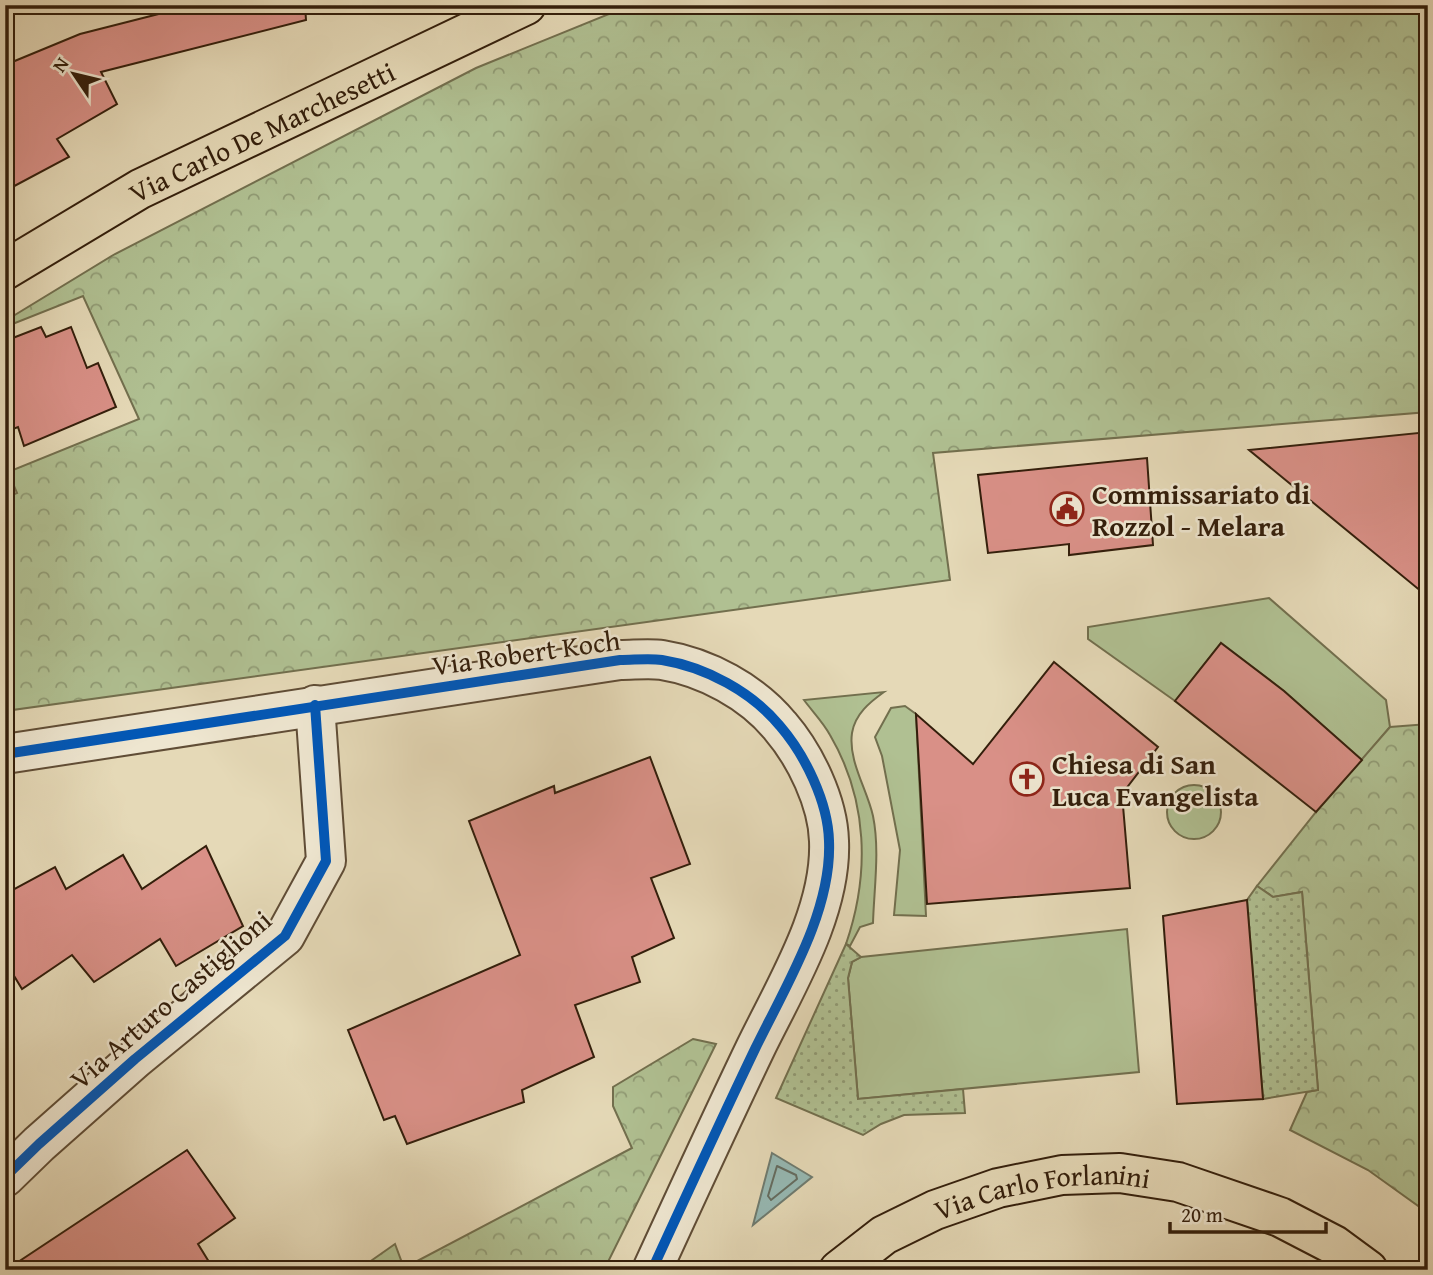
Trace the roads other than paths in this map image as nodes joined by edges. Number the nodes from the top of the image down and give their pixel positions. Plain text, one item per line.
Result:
1 (526, 5) edge
2 (5, 270) edge
3 (315, 705) junction
4 (5, 754) edge
5 (5, 1177) edge
6 (652, 1270) edge
7 (839, 1270) edge
8 (1368, 1270) edge

1 - 2 main road, Via Carlo De Marchesetti
3 - 4 street, Via Robert Koch
3 - 5 street, Via Arturo Castiglioni
3 - 6 street, Via Robert Koch
7 - 8 main road, Via Carlo Forlanini

